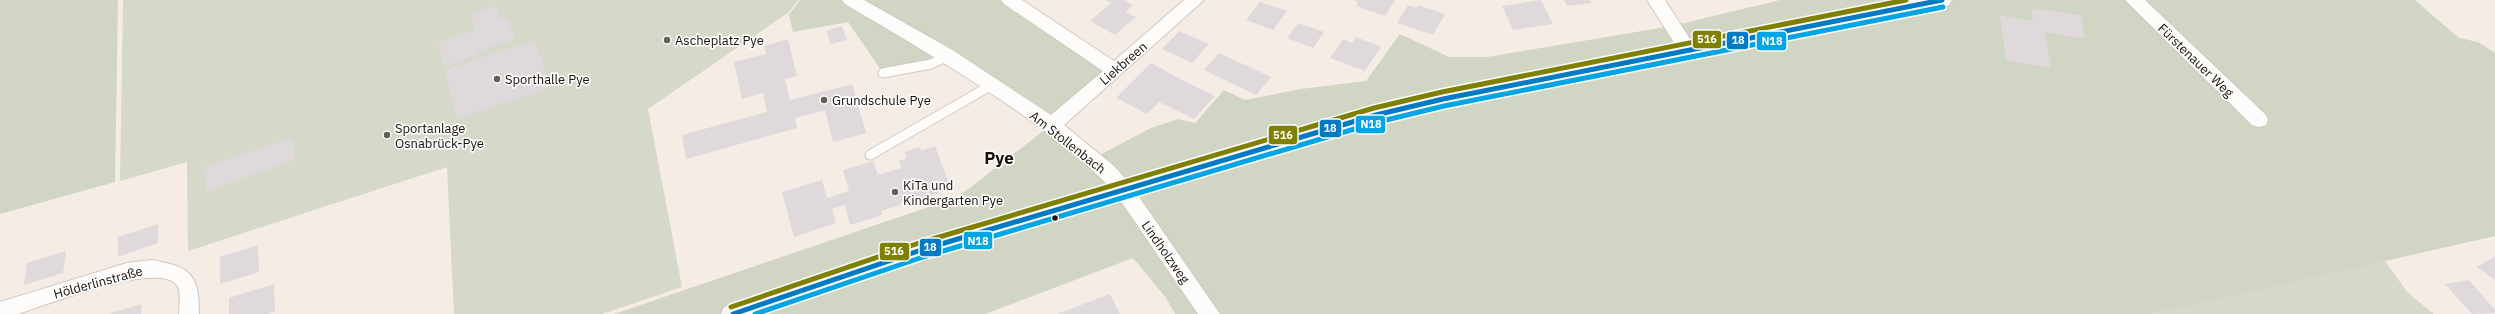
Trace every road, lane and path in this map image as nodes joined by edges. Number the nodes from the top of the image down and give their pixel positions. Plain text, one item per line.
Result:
1 (851, 0) edge
2 (1010, 0) edge
3 (1195, 0) edge
4 (1656, 0) edge
5 (1942, 0) edge
6 (2134, 0) edge
7 (1688, 50) junction
8 (948, 56) junction
9 (1115, 70) junction
10 (884, 73) dead end
11 (990, 86) junction
12 (2259, 120) dead end
13 (1052, 125) junction
14 (870, 155) dead end
15 (1122, 190) junction
16 (0, 311) edge
17 (189, 314) edge
18 (733, 314) edge
19 (1210, 314) edge

1 - 8 street, Am Stollenbach
2 - 9 street
3 - 9 street, Liekbreen
4 - 7 street
5 - 7 street
6 - 12 street, Fürstenauer Weg
7 - 15 street
8 - 10 lane
8 - 11 street, Am Stollenbach
9 - 13 street, Liekbreen
11 - 13 street, Am Stollenbach
11 - 14 lane
13 - 15 street, Am Stollenbach
15 - 18 street
15 - 19 street, Lindholzweg
16 - 17 street, Hölderlinstraße

